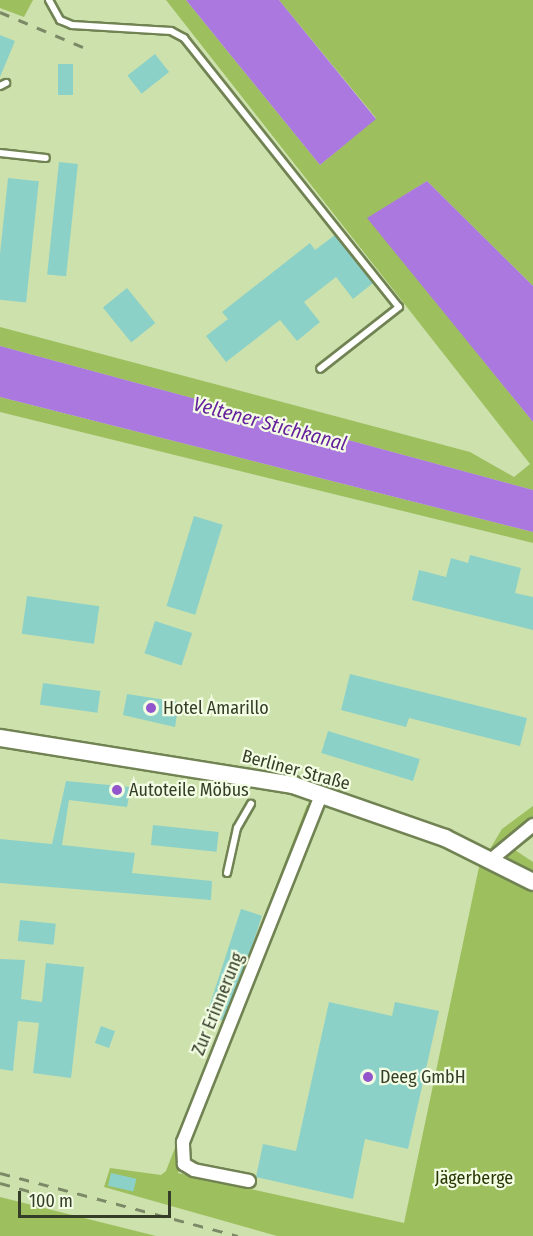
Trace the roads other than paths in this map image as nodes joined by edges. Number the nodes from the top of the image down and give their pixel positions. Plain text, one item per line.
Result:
1 (49, 0) edge
2 (0, 153) edge
3 (46, 158) dead end
4 (320, 369) dead end
5 (0, 738) edge
6 (321, 796) junction
7 (251, 804) dead end
8 (533, 825) edge
9 (493, 858) junction
10 (227, 873) dead end
11 (533, 882) edge
12 (249, 1181) dead end

1 - 4 lane
2 - 3 lane
5 - 6 main road, Berliner Straße
6 - 9 main road, Berliner Straße
6 - 12 street, Zur Erinnerung
7 - 10 lane
8 - 9 street
9 - 11 main road, Berliner Straße

